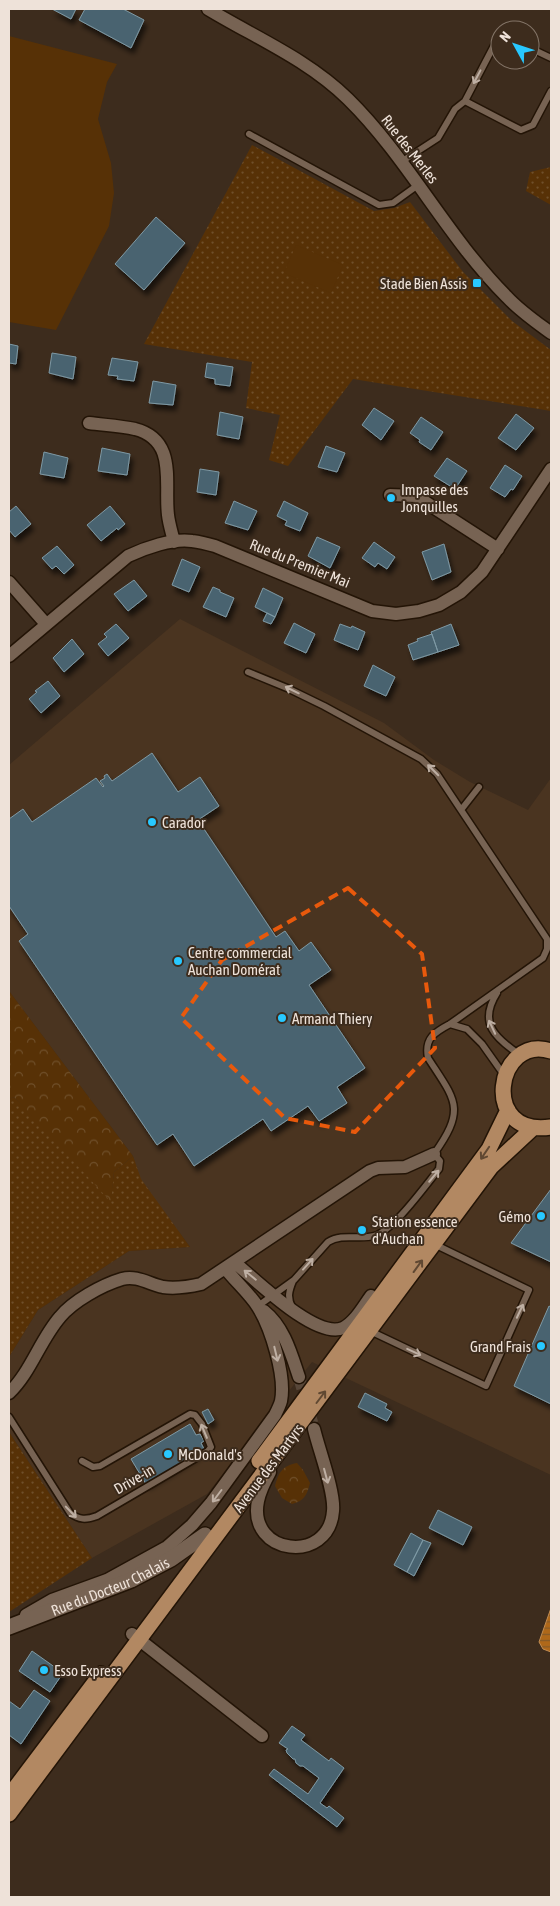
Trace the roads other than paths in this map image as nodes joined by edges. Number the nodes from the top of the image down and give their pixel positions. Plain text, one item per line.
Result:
1 (212, 11) edge
2 (490, 53) edge
3 (551, 91) edge
4 (465, 101) junction
5 (249, 134) dead end
6 (401, 162) junction
7 (418, 185) junction
8 (551, 333) edge
9 (89, 423) dead end
10 (551, 469) edge
11 (390, 495) dead end
12 (174, 542) junction
13 (498, 548) junction
14 (9, 582) edge
15 (46, 624) junction
16 (9, 656) edge
17 (248, 672) dead end
18 (479, 786) dead end
19 (461, 810) junction
20 (499, 989) junction
21 (450, 1024) junction
22 (550, 1050) edge
23 (521, 1055) junction
24 (504, 1075) junction
25 (508, 1110) junction
26 (551, 1127) edge
27 (533, 1128) junction
28 (434, 1154) junction
29 (432, 1227) junction
30 (434, 1244) junction
31 (230, 1265) junction
32 (294, 1280) junction
33 (274, 1294) junction
34 (258, 1306) junction
35 (293, 1311) junction
36 (370, 1331) junction
37 (299, 1377) tunnel mouth
38 (9, 1393) edge
39 (9, 1417) edge
40 (314, 1429) tunnel mouth
41 (286, 1443) junction
42 (82, 1461) dead end
43 (206, 1535) junction
44 (9, 1626) edge
45 (136, 1637) junction
46 (262, 1736) dead end
47 (9, 1796) edge
48 (9, 1814) edge

1 - 6 street, Rue des Merles
2 -> 4 lane
3 - 4 lane
4 - 6 lane
5 - 7 lane
6 - 7 street, Rue des Merles
7 - 8 street, Rue des Merles
9 - 12 street
10 - 13 street, Rue du Premier Mai
11 - 13 street
12 - 13 street, Rue du Premier Mai
12 - 15 street, Rue du Premier Mai
14 - 15 street
15 - 16 street, Rue du Premier Mai
19 -> 17 lane
18 - 19 lane
19 - 20 lane
20 - 21 lane
23 -> 20 lane
21 - 24 lane
21 - 28 lane
22 - 23 main road
23 - 24 main road
24 - 25 main road
25 - 27 main road
25 -> 29 main road, Avenue des Martyrs
26 - 27 main road
27 - 30 main road, Avenue des Martyrs
28 - 31 street
32 -> 28 lane
29 - 35 street
29 - 43 main road, Avenue des Martyrs
36 -> 30 main road, Avenue des Martyrs
36 -> 30 lane
33 -> 31 street
31 - 34 street
31 - 38 street
32 - 33 lane
32 - 35 lane
33 - 34 lane
33 - 35 street
34 - 37 street
34 -> 44 street
41 -> 36 main road, Avenue des Martyrs
39 -> 42 lane, Drive-in
40 -> 41 street
41 - 45 main road, Avenue des Martyrs
43 - 44 main road, Rue du Docteur Chalais
43 - 45 main road, Avenue des Martyrs
45 - 46 street
45 - 47 main road, Avenue des Martyrs
45 - 48 main road, Avenue des Martyrs

